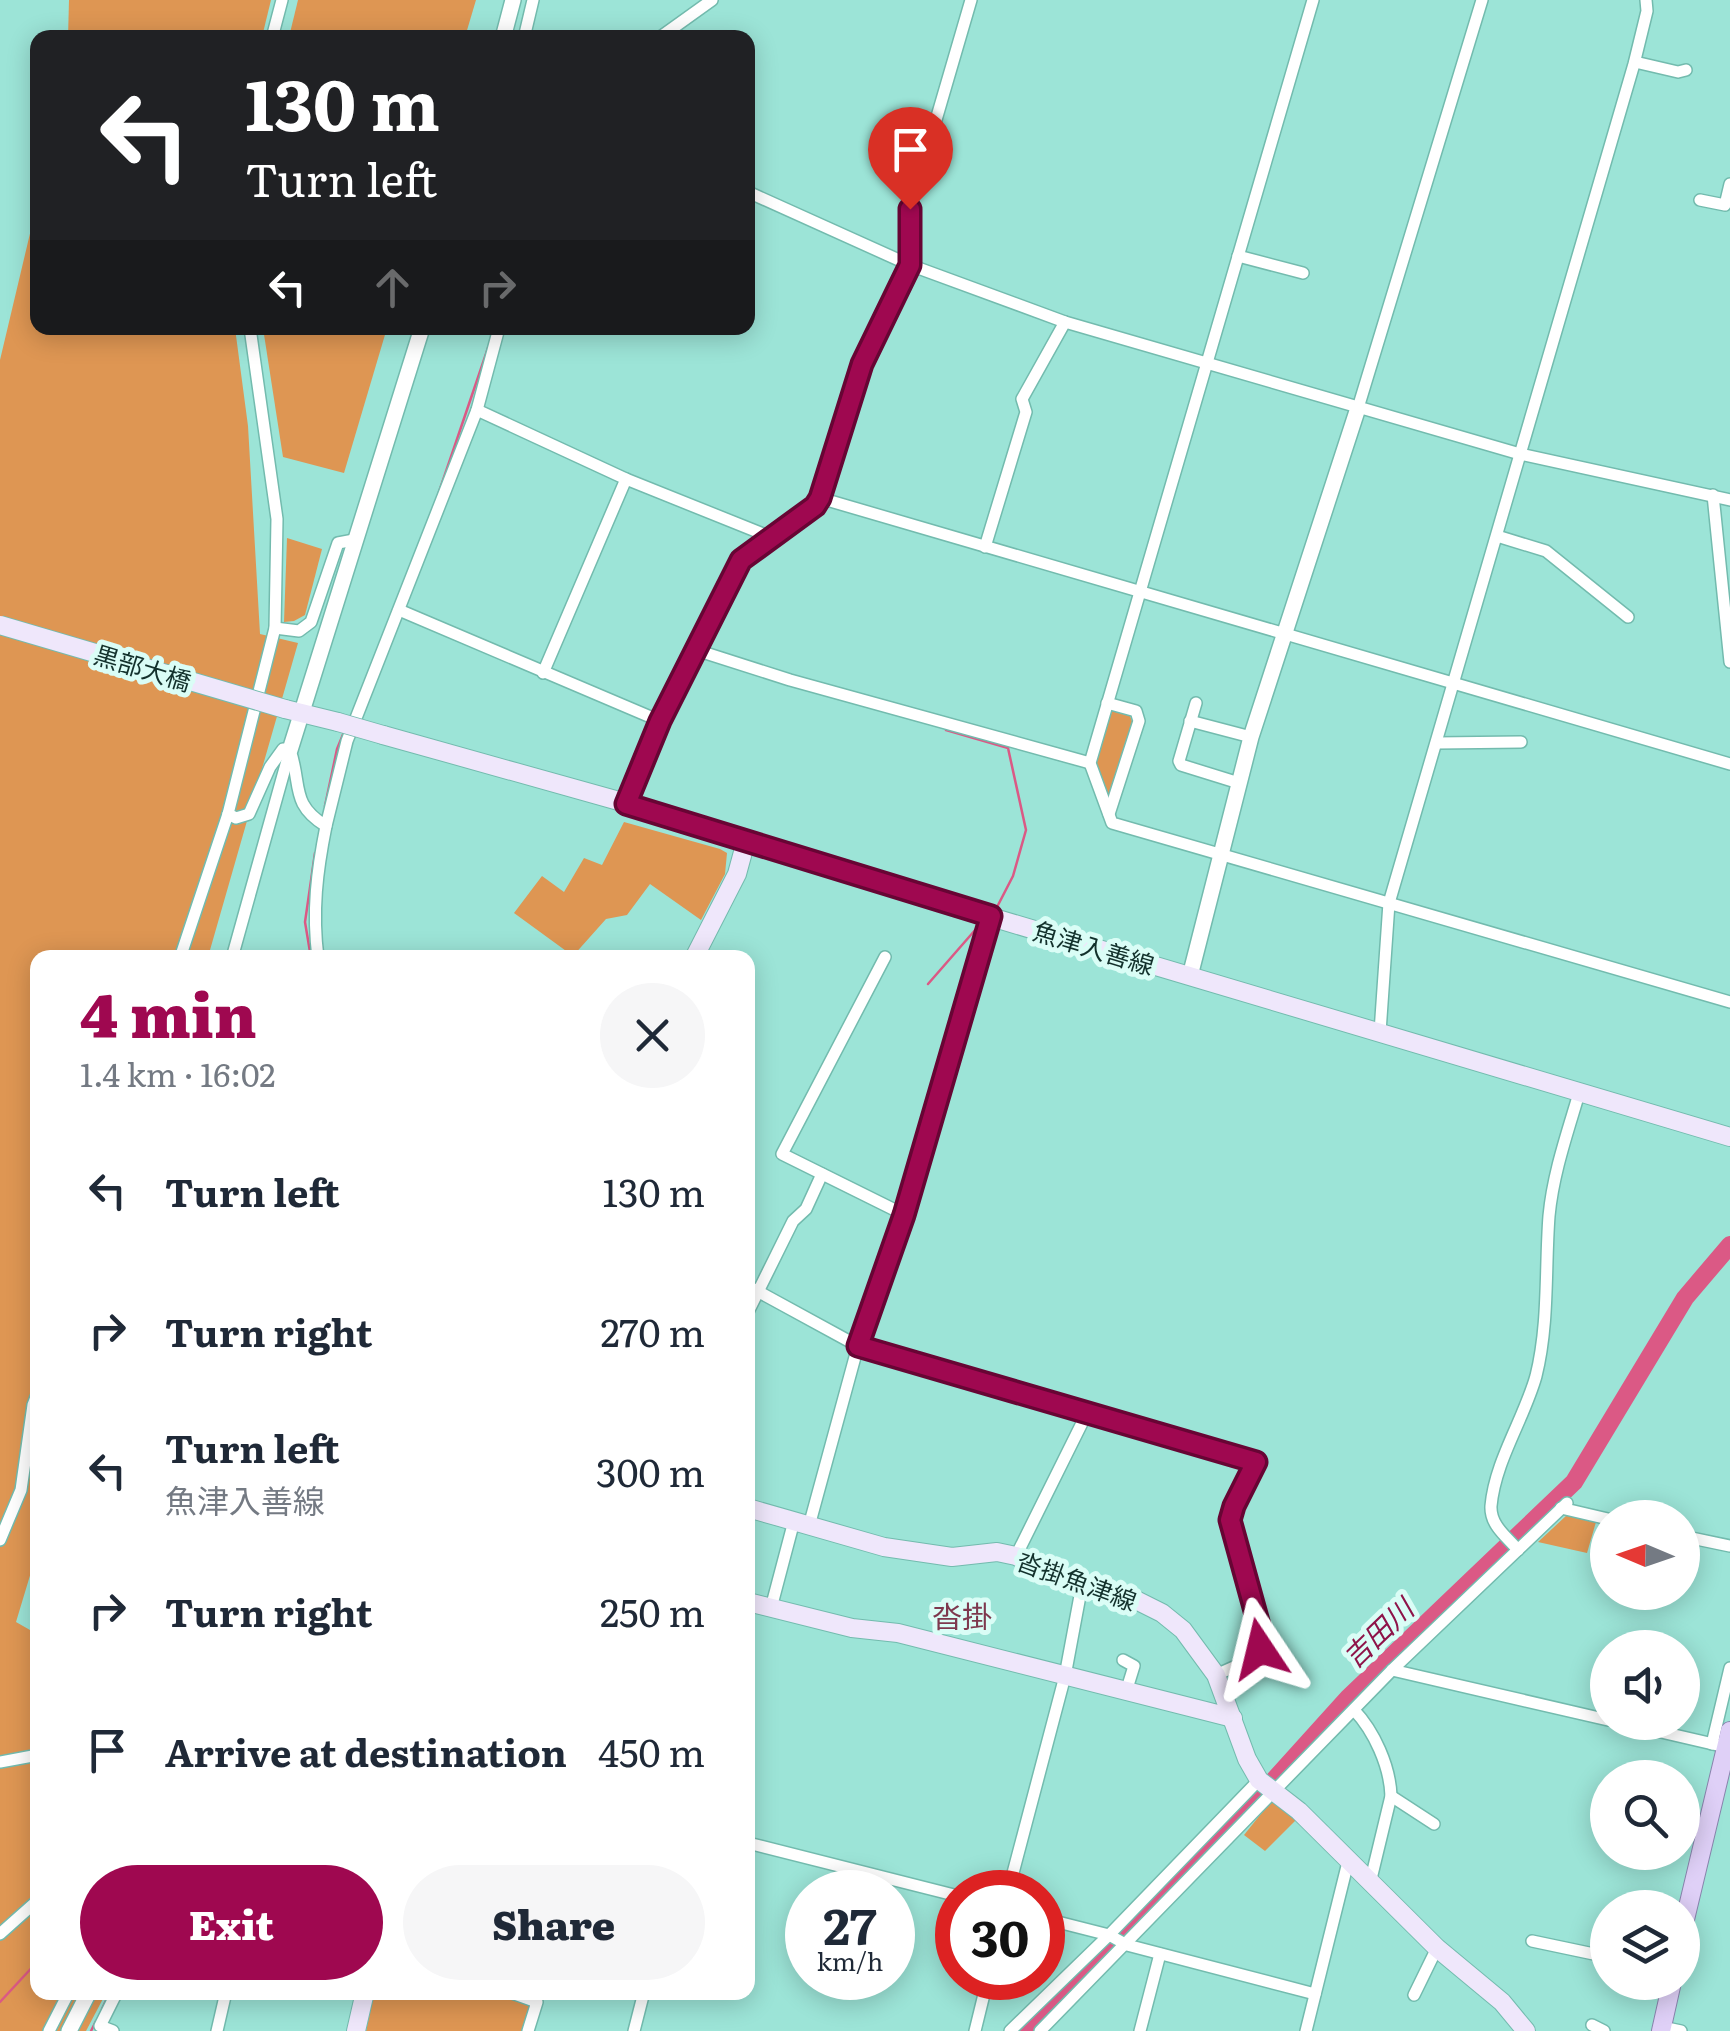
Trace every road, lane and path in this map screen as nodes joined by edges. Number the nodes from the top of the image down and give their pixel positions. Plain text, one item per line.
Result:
1 (282, 0) edge
2 (514, 0) edge
3 (533, 0) edge
4 (712, 0) edge
5 (971, 0) edge
6 (1312, 0) edge
7 (1482, 0) edge
8 (1646, 0) edge
9 (274, 30) edge
10 (505, 30) edge
11 (526, 30) edge
12 (670, 30) edge
13 (1634, 62) junction
14 (1686, 70) dead end
15 (1730, 184) edge
16 (755, 195) edge
17 (1700, 200) dead end
18 (1238, 256) junction
19 (910, 265) junction
20 (1304, 273) dead end
21 (1065, 322) junction
22 (251, 335) edge
23 (420, 335) edge
24 (497, 335) edge
25 (1207, 362) junction
26 (1358, 408) junction
27 (477, 410) junction
28 (1520, 454) junction
29 (626, 479) junction
30 (1713, 495) junction
31 (820, 498) junction
32 (1730, 500) edge
33 (1497, 536) junction
34 (773, 538) junction
35 (354, 540) junction
36 (985, 547) junction
37 (1140, 592) junction
38 (399, 610) junction
39 (1628, 617) dead end
40 (0, 625) edge
41 (276, 628) junction
42 (1286, 633) junction
43 (696, 650) junction
44 (1730, 662) edge
45 (543, 673) junction
46 (1454, 684) junction
47 (1108, 703) junction
48 (1196, 703) dead end
49 (293, 711) junction
50 (660, 721) junction
51 (1190, 721) junction
52 (1251, 737) junction
53 (1521, 742) dead end
54 (1437, 743) junction
55 (290, 750) junction
56 (1090, 763) junction
57 (1730, 764) edge
58 (1239, 783) junction
59 (626, 804) junction
60 (228, 814) junction
61 (1109, 814) junction
62 (326, 826) junction
63 (746, 842) junction
64 (1220, 854) junction
65 (1389, 903) junction
66 (991, 916) junction
67 (183, 950) edge
68 (234, 950) edge
69 (317, 950) edge
70 (698, 950) edge
71 (885, 958) dead end
72 (1190, 976) junction
73 (1730, 1002) edge
74 (1380, 1032) junction
75 (1580, 1090) junction
76 (1730, 1137) edge
77 (822, 1174) junction
78 (904, 1215) junction
79 (755, 1286) edge
80 (755, 1290) edge
81 (858, 1346) junction
82 (1088, 1411) junction
83 (30, 1421) edge
84 (755, 1510) edge
85 (1590, 1514) edge
86 (801, 1524) junction
87 (0, 1540) edge
88 (1700, 1540) edge
89 (1730, 1546) edge
90 (1518, 1550) junction
91 (1016, 1556) junction
92 (1082, 1585) junction
93 (755, 1604) edge
94 (771, 1608) junction
95 (1122, 1660) dead end
96 (1730, 1668) edge
97 (1392, 1670) junction
98 (1216, 1674) junction
99 (1065, 1676) junction
100 (1126, 1692) junction
101 (1354, 1710) junction
102 (1590, 1716) edge
103 (1233, 1718) junction
104 (1700, 1738) edge
105 (1725, 1743) edge
106 (30, 1757) edge
107 (0, 1762) edge
108 (1266, 1786) junction
109 (1391, 1796) junction
110 (1434, 1824) dead end
111 (755, 1845) edge
112 (1348, 1862) junction
113 (1014, 1870) edge
114 (1370, 1882) junction
115 (935, 1890) edge
116 (1692, 1890) edge
117 (30, 1907) edge
118 (1065, 1925) edge
119 (0, 1934) edge
120 (1118, 1940) junction
121 (1532, 1940) dead end
122 (1437, 1948) junction
123 (1590, 1953) edge
124 (1160, 1954) junction
125 (1315, 1994) junction
126 (1414, 1996) dead end
127 (65, 2000) edge
128 (85, 2000) edge
129 (113, 2000) edge
130 (224, 2000) edge
131 (363, 2000) edge
132 (531, 2000) edge
133 (642, 2000) edge
134 (983, 2000) edge
135 (1668, 2000) edge
136 (99, 2029) edge
137 (1661, 2029) edge
138 (50, 2031) edge
139 (69, 2031) edge
140 (114, 2031) edge
141 (218, 2031) edge
142 (356, 2031) edge
143 (528, 2031) edge
144 (634, 2031) edge
145 (976, 2031) edge
146 (1010, 2031) edge
147 (1040, 2031) edge
148 (1140, 2031) edge
149 (1306, 2031) edge
150 (1526, 2031) edge
151 (1682, 2031) edge

1 - 9 street
2 - 10 street
3 - 11 street
4 - 12 street
5 - 19 street
6 - 18 street
7 - 26 street
8 - 13 street
13 - 14 street
13 - 28 street
15 - 17 street
16 - 19 street
18 - 20 street
18 - 25 street
19 - 21 street
19 - 31 street
21 - 25 street
21 - 36 street
22 - 41 street
23 - 35 street
24 - 27 street
25 - 26 street
25 - 37 street
26 - 28 street
26 - 42 street
27 - 29 street
27 - 38 street
28 - 30 street
28 - 33 street
29 - 34 street
29 - 45 street
30 - 32 street
30 - 44 street
31 - 34 street
31 - 36 street
33 - 39 street
33 - 46 street
34 - 43 street
35 - 41 street
35 - 49 street
36 - 37 street
37 - 42 street
37 - 47 street
38 - 45 street
38 - 62 street
40 - 49 main road, 黒部大橋, bridge
41 - 60 street
42 - 46 street
42 - 52 street
43 - 50 street
43 - 56 street
45 - 50 street
46 - 54 street
46 - 57 street
47 - 56 street
47 - 61 street
48 - 51 street
49 - 55 street
49 - 59 main road, 魚津入善線, bridge
50 - 59 street
51 - 52 street
51 - 58 street
52 - 58 street
53 - 54 street
54 - 65 street
55 - 60 street
55 - 62 street
55 - 68 street
56 - 61 street
58 - 64 street
59 - 63 main road, 魚津入善線
60 - 67 street
61 - 64 street
62 - 69 street
63 - 66 main road, 魚津入善線
63 - 70 main road
64 - 65 street
64 - 72 street
65 - 73 street
65 - 74 street
66 - 72 main road, 魚津入善線
66 - 78 street
71 - 77 street
72 - 74 main road, 魚津入善線
74 - 75 main road, 魚津入善線
75 - 76 main road, 魚津入善線
75 - 90 street
77 - 78 street
77 - 79 street
78 - 81 street
80 - 81 street
81 - 82 street
81 - 86 street
82 - 91 street
82 - 98 street
83 - 87 street
84 - 86 main road, 沓掛魚津線
85 - 90 street
86 - 91 main road, 沓掛魚津線
86 - 94 street
88 - 89 street
90 - 97 street
91 - 92 main road, 沓掛魚津線
92 - 98 main road, 沓掛魚津線
92 - 99 street
93 - 94 main road
94 - 99 main road
95 - 100 street
96 - 105 street
97 - 101 street
97 - 102 street
98 - 103 main road, 沓掛魚津線
99 - 100 main road
99 - 113 street
100 - 103 main road
101 - 108 street
101 - 109 street
103 - 108 main road, 沓掛魚津線
104 - 105 street
105 - 116 main road
106 - 107 street
108 - 112 main road, 沓掛魚津線
108 - 120 street
108 - 120 street
109 - 110 street
109 - 114 street
111 - 115 street
112 - 114 main road, 沓掛魚津線
112 - 125 street
114 - 122 main road, 沓掛魚津線
117 - 119 street
118 - 120 street
120 - 124 street
120 - 146 street
120 - 147 street
121 - 123 street
122 - 126 street
122 - 150 main road, 沓掛魚津線
124 - 125 street
124 - 148 street
125 - 149 street
127 - 138 street
128 - 139 street
129 - 136 street
130 - 141 street
131 - 142 main road
132 - 143 street
133 - 144 street
134 - 145 street
135 - 137 main road
136 - 140 street
137 - 151 street

